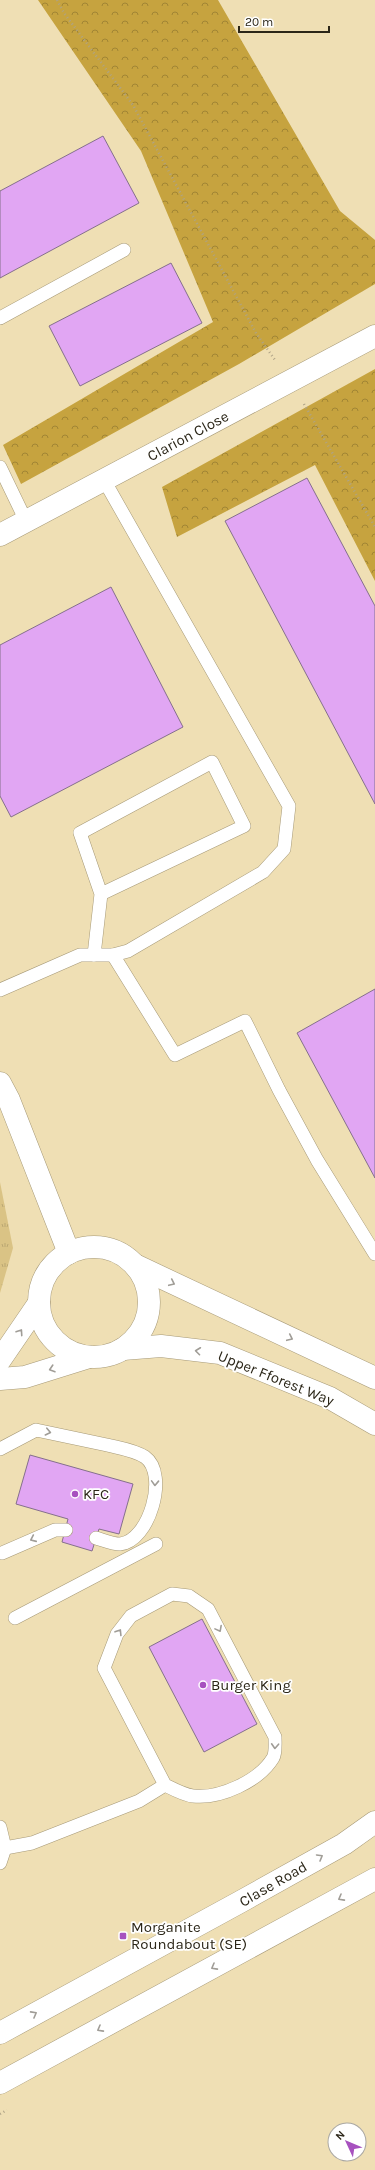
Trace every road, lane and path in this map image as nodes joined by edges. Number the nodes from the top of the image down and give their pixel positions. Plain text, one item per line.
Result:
1 (57, 0) edge
2 (124, 250) dead end
3 (0, 318) edge
4 (375, 336) edge
5 (290, 381) junction
6 (0, 467) edge
7 (104, 480) junction
8 (26, 521) junction
9 (375, 526) edge
10 (0, 535) edge
11 (101, 894) junction
12 (94, 955) junction
13 (113, 955) junction
14 (0, 990) edge
15 (0, 1083) edge
16 (69, 1252) junction
17 (375, 1254) edge
18 (137, 1266) junction
19 (39, 1303) junction
20 (123, 1349) junction
21 (89, 1357) junction
22 (0, 1360) edge
23 (375, 1378) edge
24 (0, 1379) edge
25 (375, 1424) edge
26 (0, 1449) edge
27 (66, 1530) dead end
28 (96, 1538) dead end
29 (156, 1544) dead end
30 (2, 1553) dead end
31 (15, 1618) dead end
32 (165, 1785) junction
33 (375, 1822) edge
34 (0, 1827) edge
35 (5, 1848) junction
36 (0, 1864) edge
37 (375, 1879) edge
38 (0, 2033) edge
39 (0, 2083) edge

1 - 5 path
2 - 3 lane
4 - 5 street, Clarion Close
5 - 7 street, Clarion Close
5 - 9 path
6 - 8 lane
7 - 8 street, Clarion Close
7 - 13 lane
8 - 10 street, Clarion Close
11 - 11 lane
11 - 12 lane
12 - 13 lane
12 - 14 lane
13 - 17 lane
15 - 16 street
16 - 18 street
16 - 19 street
18 - 20 street
18 -> 23 street
19 - 21 street
22 -> 19 street
20 - 21 street
25 -> 20 street, Upper Fforest Way
21 -> 24 street
26 -> 28 lane
27 -> 30 lane
29 - 31 lane
32 -> 32 lane
32 - 35 lane
38 -> 33 street, Clase Road
34 - 35 lane
35 - 36 lane
37 -> 39 street

